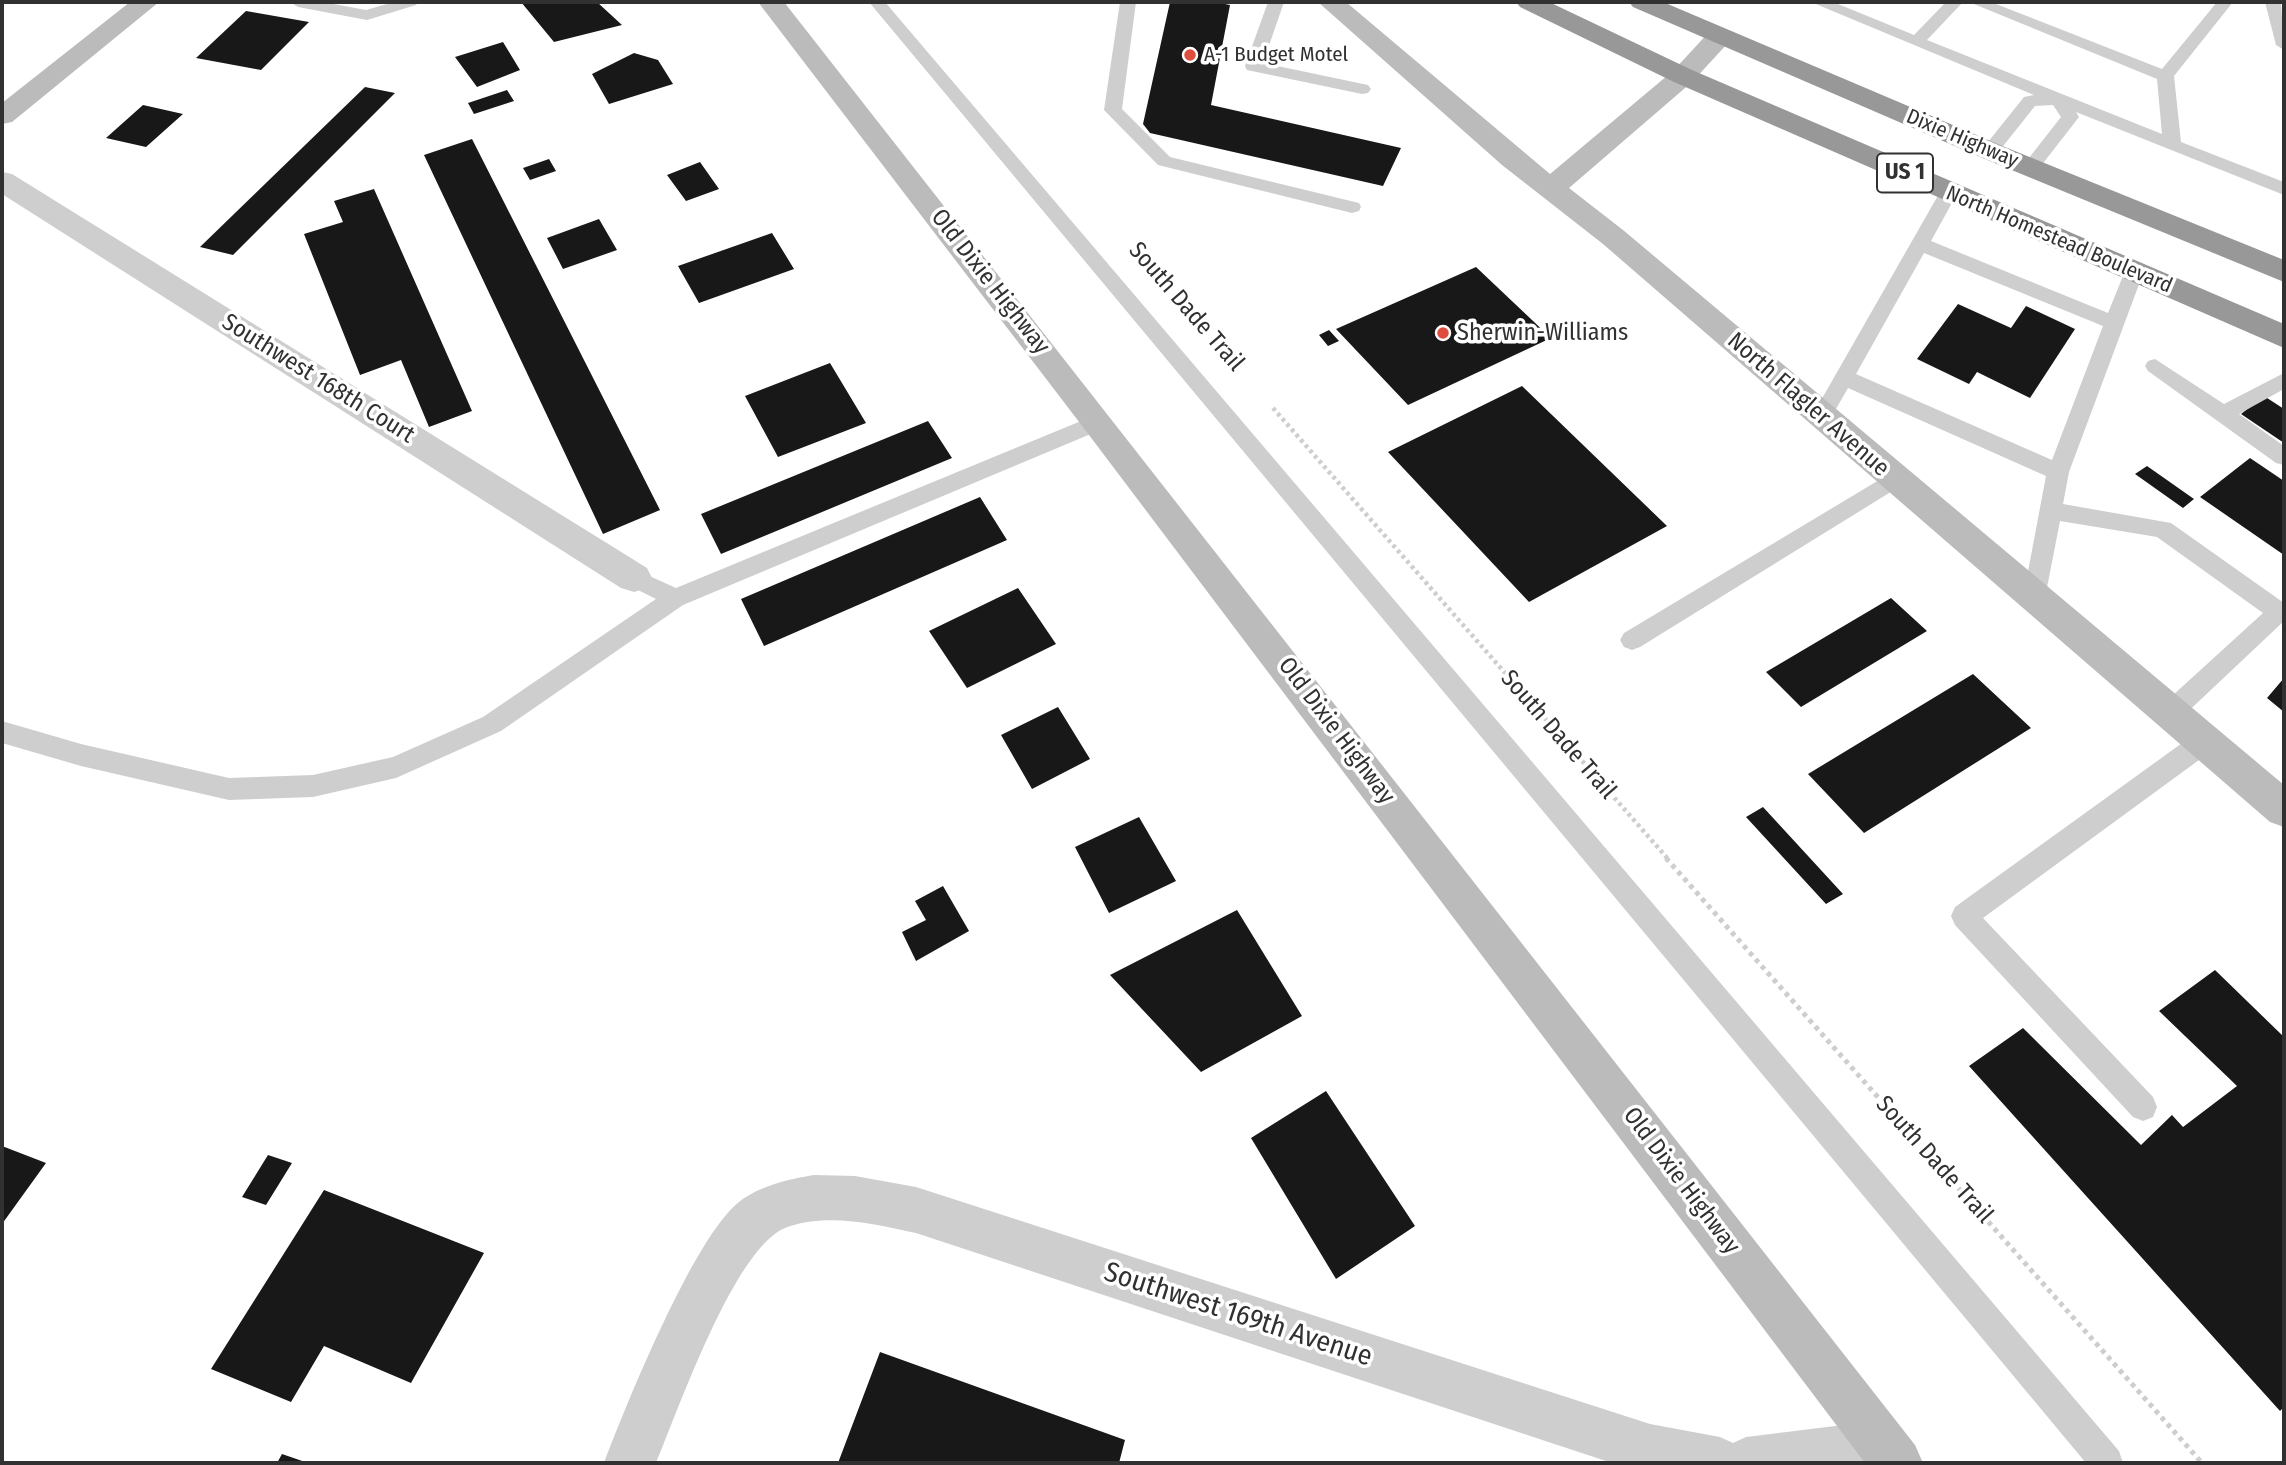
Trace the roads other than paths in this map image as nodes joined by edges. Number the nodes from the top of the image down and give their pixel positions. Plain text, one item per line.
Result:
1 (146, 2) edge
2 (298, 2) edge
3 (411, 2) edge
4 (771, 2) edge
5 (877, 2) edge
6 (1128, 2) edge
7 (1276, 2) edge
8 (1331, 2) edge
9 (1529, 2) edge
10 (1642, 2) edge
11 (1955, 2) edge
12 (1977, 2) edge
13 (2225, 2) edge
14 (2273, 2) edge
15 (1826, 3) edge
16 (1719, 37) junction
17 (1917, 41) junction
18 (2284, 45) edge
19 (1683, 75) junction
20 (2165, 76) junction
21 (1362, 89) dead end
22 (2058, 99) junction
23 (5, 110) edge
24 (2172, 145) junction
25 (1990, 151) junction
26 (2031, 167) junction
27 (2, 181) edge
28 (2284, 188) edge
29 (1550, 189) junction
30 (1949, 192) junction
31 (1352, 207) dead end
32 (1920, 244) junction
33 (2134, 271) junction
34 (2284, 272) edge
35 (2114, 323) junction
36 (2284, 337) edge
37 (2155, 366) dead end
38 (1845, 378) junction
39 (2284, 380) edge
40 (2222, 414) junction
41 (1822, 416) junction
42 (1098, 422) junction
43 (2284, 457) edge
44 (2058, 472) junction
45 (1894, 479) junction
46 (2050, 511) junction
47 (634, 578) joint
48 (675, 598) junction
49 (2034, 598) junction
50 (1632, 639) dead end
51 (2170, 713) junction
52 (2, 733) edge
53 (2205, 741) junction
54 (2284, 809) edge
55 (2143, 1107) dead end
56 (1886, 1458) edge
57 (631, 1463) edge
58 (1720, 1463) edge
59 (1746, 1463) edge
60 (2107, 1463) edge

1 - 23 street
2 - 3 lane
4 - 42 street, Old Dixie Highway
5 - 60 lane
6 - 31 lane
7 - 21 lane
8 - 29 street, North Flagler Avenue
9 - 19 highway, North Homestead Boulevard / US 1
10 - 16 highway, Dixie Highway / US 1
11 - 17 lane
12 - 20 lane
13 - 20 lane
14 - 18 lane
15 - 17 lane
16 - 19 street
16 - 25 highway, Dixie Highway / US 1
17 - 22 lane
19 - 29 street
19 - 30 highway, North Homestead Boulevard / US 1
20 - 24 lane
22 - 24 lane
22 - 25 lane
22 - 26 lane
24 - 28 lane
25 - 26 highway, Dixie Highway / US 1
26 - 34 highway, Dixie Highway / US 1
27 - 47 street, Southwest 168th Court
29 - 41 street, North Flagler Avenue
30 - 32 lane
30 - 33 highway, North Homestead Boulevard / US 1
32 - 35 lane
32 - 38 lane
33 - 35 lane
33 - 36 highway, North Homestead Boulevard / US 1
35 - 44 lane
37 - 40 lane
38 - 41 lane
38 - 44 lane
39 - 40 lane
40 - 43 lane
41 - 45 street, North Flagler Avenue
42 - 48 lane
42 - 56 street, Old Dixie Highway
44 - 46 lane
45 - 49 street, North Flagler Avenue
45 - 50 lane
46 - 49 lane
46 - 51 lane
47 - 48 lane
48 - 52 lane
49 - 51 street, North Flagler Avenue
51 - 53 street, North Flagler Avenue
53 - 54 street, North Flagler Avenue
53 - 55 lane
56 - 59 street
57 - 58 street, Southwest 169th Avenue

